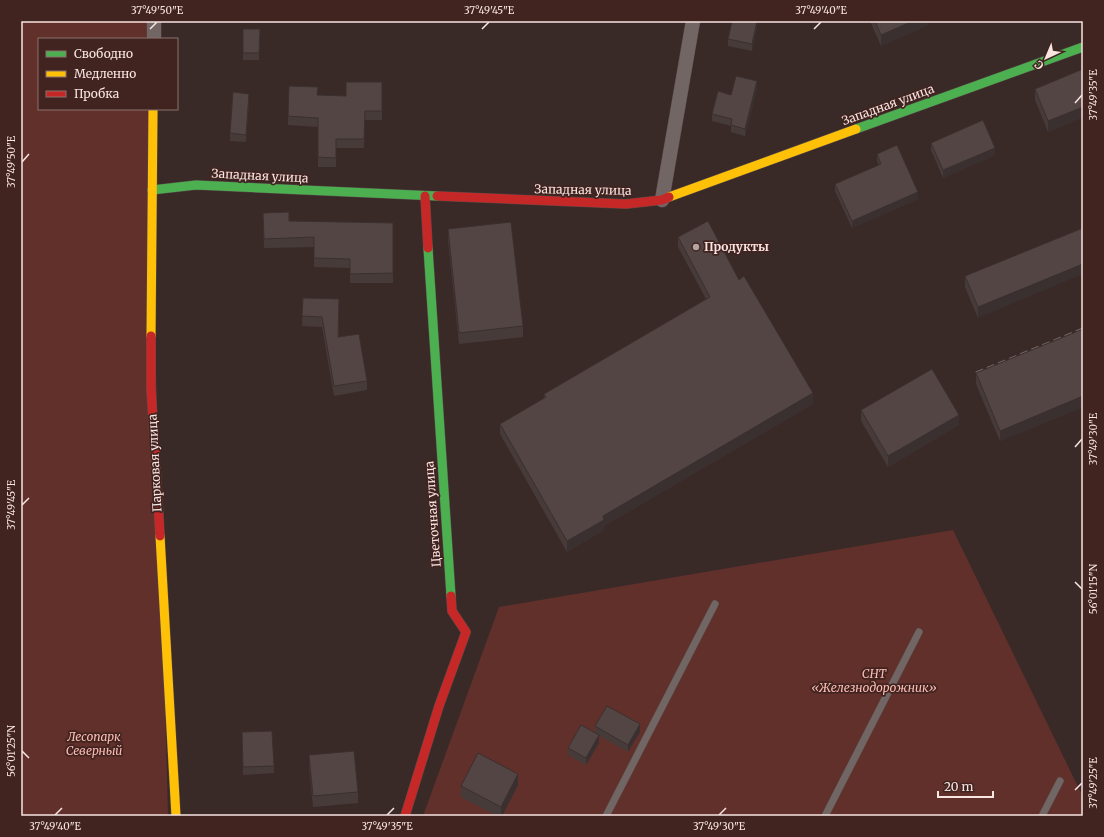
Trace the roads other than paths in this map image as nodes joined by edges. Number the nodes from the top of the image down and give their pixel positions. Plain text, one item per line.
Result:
1 (154, 21) edge
2 (693, 21) edge
3 (154, 38) edge
4 (1083, 47) edge
5 (153, 110) edge
6 (152, 190) junction
7 (425, 196) junction
8 (662, 200) junction
9 (715, 604) dead end
10 (919, 632) dead end
11 (1060, 781) dead end
12 (176, 816) edge
13 (405, 816) edge
14 (606, 816) edge
15 (825, 816) edge
16 (1042, 816) edge

1 - 3 street
2 - 8 street
4 - 8 street, Западная улица
5 - 6 street, Парковая улица
6 - 7 street, Западная улица
6 - 12 street, Парковая улица
7 - 8 street, Западная улица
7 - 13 street, Цветочная улица
9 - 14 lane
10 - 15 lane
11 - 16 lane

